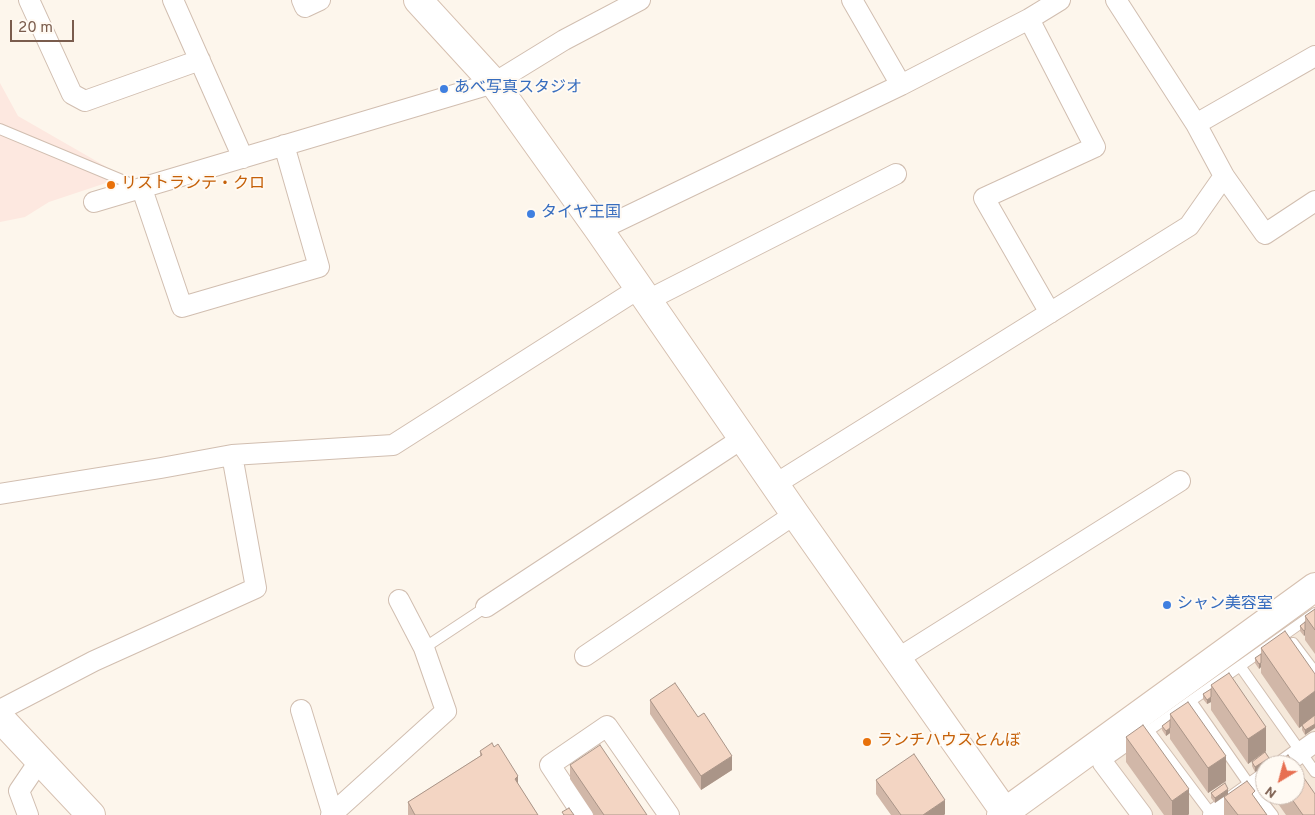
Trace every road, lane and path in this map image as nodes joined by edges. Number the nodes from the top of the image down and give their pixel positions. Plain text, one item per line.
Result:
1 (29, 0) edge
2 (173, 0) edge
3 (302, 0) edge
4 (320, 0) edge
5 (418, 0) edge
6 (640, 0) edge
7 (852, 0) edge
8 (1060, 0) edge
9 (1116, 0) edge
10 (1029, 19) junction
11 (1315, 56) edge
12 (200, 60) junction
13 (494, 83) junction
14 (901, 85) junction
15 (1196, 124) junction
16 (0, 129) edge
17 (284, 145) junction
18 (243, 158) junction
19 (896, 174) dead end
20 (1224, 176) junction
21 (142, 189) junction
22 (1315, 201) edge
23 (94, 202) dead end
24 (599, 230) junction
25 (642, 295) junction
26 (1050, 313) junction
27 (743, 438) junction
28 (232, 455) junction
29 (1180, 481) dead end
30 (774, 486) junction
31 (0, 494) edge
32 (795, 514) junction
33 (1315, 587) edge
34 (399, 600) dead end
35 (486, 607) joint
36 (1315, 613) edge
37 (1286, 634) junction
38 (424, 648) junction
39 (585, 656) dead end
40 (897, 659) junction
41 (1240, 666) junction
42 (1315, 672) edge
43 (1191, 701) junction
44 (0, 710) edge
45 (301, 710) dead end
46 (0, 718) edge
47 (1149, 731) junction
48 (1308, 747) edge
49 (1101, 754) junction
50 (1296, 755) edge
51 (40, 760) junction
52 (1315, 772) edge
53 (1255, 778) edge
54 (1255, 784) edge
55 (331, 814) edge
56 (1004, 814) edge
57 (28, 815) edge
58 (91, 815) edge
59 (582, 815) edge
60 (669, 815) edge
61 (1142, 815) edge
62 (1212, 815) edge

1 - 12 street
2 - 12 street
3 - 4 street
5 - 13 street
6 - 13 street
7 - 14 street
8 - 10 street
9 - 15 street
10 - 14 street
10 - 26 street
11 - 15 street
12 - 18 street
13 - 17 street
13 - 24 street
14 - 24 street
15 - 20 street
16 - 21 lane
17 - 18 street
17 - 21 street
18 - 21 street
19 - 25 street
20 - 22 street
20 - 26 street
21 - 23 street
24 - 25 street
25 - 27 street
25 - 28 street
26 - 30 street
27 - 30 street
27 - 35 street
28 - 31 street
28 - 44 street
29 - 40 street
30 - 32 street
32 - 39 street
32 - 40 street
33 - 49 street
34 - 38 street
35 - 38 lane
36 - 37 lane
37 - 41 lane
37 - 42 lane
38 - 55 street
40 - 56 street
41 - 43 lane
41 - 48 lane
43 - 47 lane
43 - 53 lane
45 - 55 street
46 - 51 street
47 - 49 lane
47 - 62 lane
48 - 50 street
48 - 52 lane
49 - 56 street
49 - 61 street
51 - 57 street
51 - 58 street
54 - 62 street
59 - 60 street

